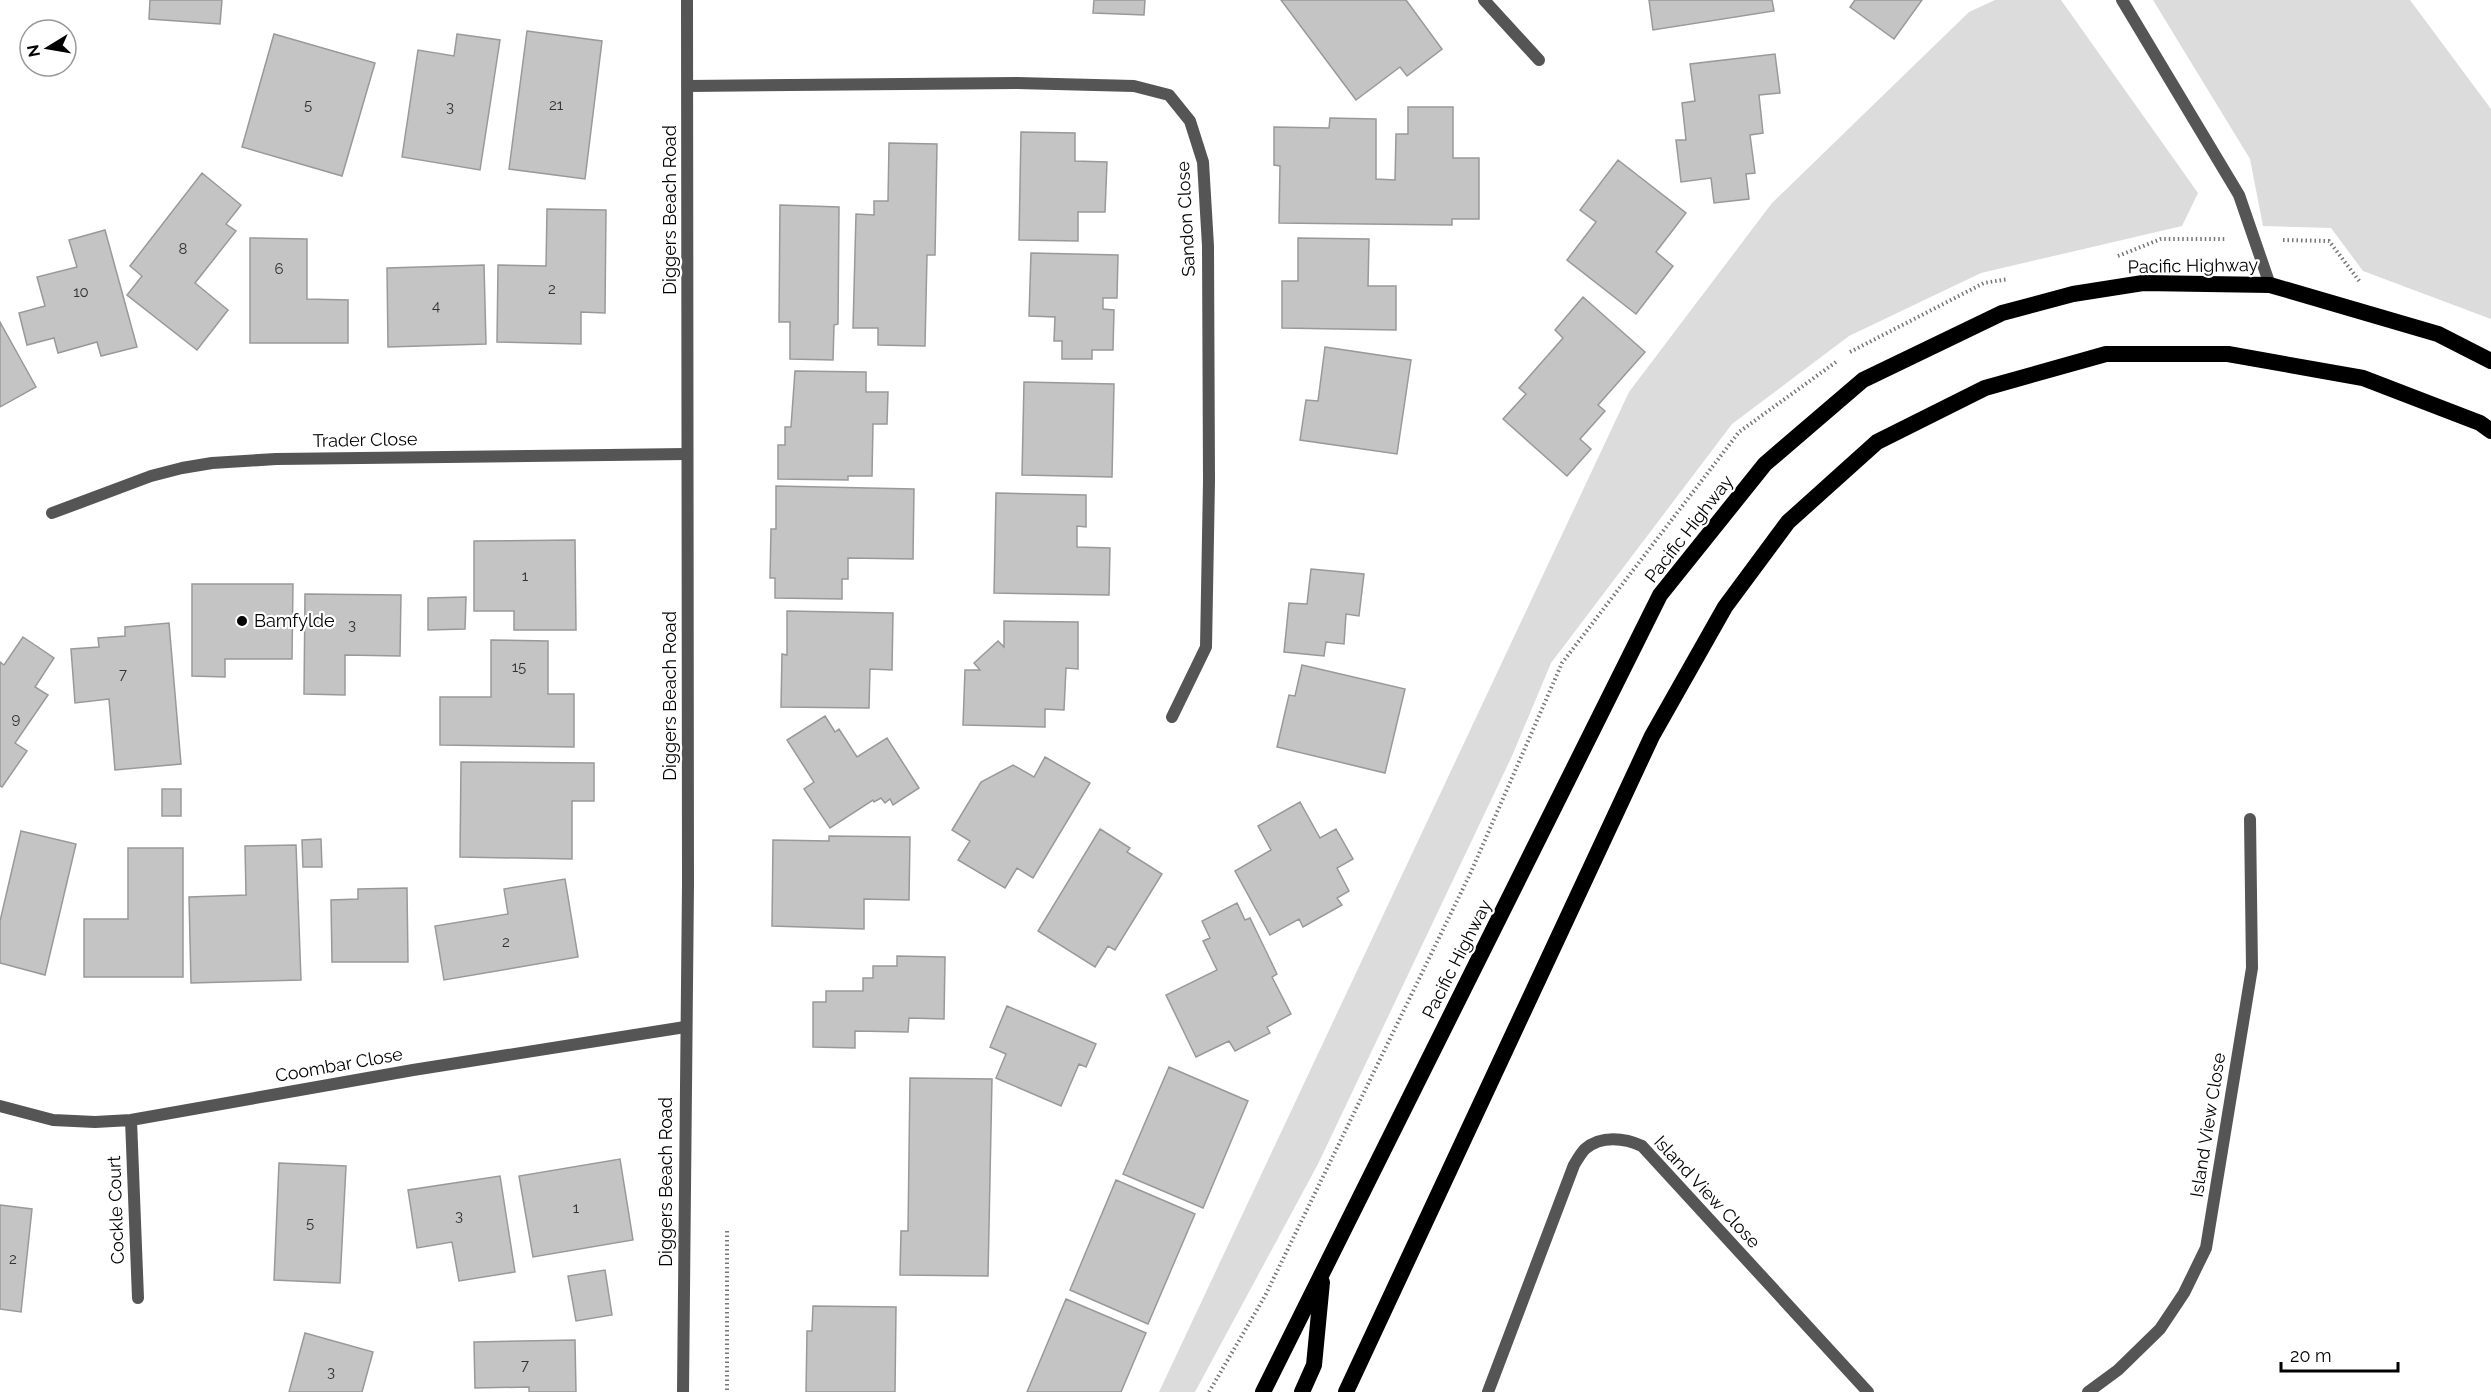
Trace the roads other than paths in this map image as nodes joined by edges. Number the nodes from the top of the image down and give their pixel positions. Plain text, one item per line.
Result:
1 (687, 0) edge
2 (1484, 0) edge
3 (2122, 0) edge
4 (1539, 60) dead end
5 (688, 86) junction
6 (2270, 285) junction
7 (2491, 361) edge
8 (2491, 431) edge
9 (687, 454) junction
10 (52, 513) dead end
11 (1172, 717) dead end
12 (2250, 819) dead end
13 (685, 1027) junction
14 (0, 1106) edge
15 (131, 1120) junction
16 (1323, 1271) junction
17 (138, 1299) dead end
18 (683, 1392) edge
19 (1263, 1392) edge
20 (1302, 1392) edge
21 (1346, 1392) edge
22 (1488, 1392) edge
23 (1868, 1392) edge
24 (2088, 1392) edge

1 - 5 street, Diggers Beach Road
2 - 4 street
3 - 6 street
5 - 9 street, Diggers Beach Road
5 - 11 street, Sandon Close
6 - 7 highway, Pacific Highway
6 - 16 highway, Pacific Highway
8 - 21 highway
9 - 10 street, Trader Close
9 - 13 street, Diggers Beach Road
12 - 24 street, Island View Close
13 - 15 street, Coombar Close
13 - 18 street, Diggers Beach Road
14 - 15 street, Coombar Close
15 - 17 street, Cockle Court
16 - 19 highway, Pacific Highway
16 - 20 highway
22 - 23 street, Island View Close

